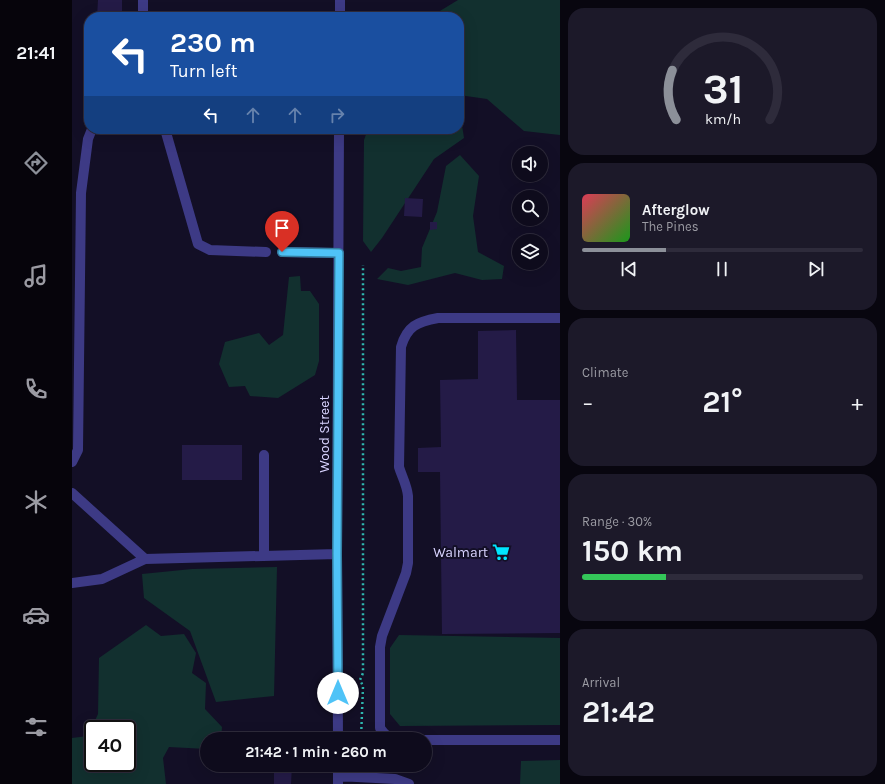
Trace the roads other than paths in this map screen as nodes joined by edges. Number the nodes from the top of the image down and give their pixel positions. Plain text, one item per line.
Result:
1 (143, 0) edge
2 (340, 0) edge
3 (143, 12) edge
4 (340, 12) edge
5 (90, 134) edge
6 (166, 134) edge
7 (339, 134) edge
8 (266, 252) dead end
9 (282, 252) dead end
10 (339, 253) junction
11 (560, 318) edge
12 (264, 456) dead end
13 (72, 462) edge
14 (72, 493) edge
15 (337, 554) junction
16 (264, 556) junction
17 (145, 559) junction
18 (72, 583) edge
19 (338, 732) edge
20 (383, 732) edge
21 (432, 740) edge
22 (560, 740) edge
23 (338, 780) edge
24 (395, 782) edge
25 (409, 784) edge

1 - 3 street
2 - 4 street
5 - 13 street
6 - 8 street
7 - 10 street, Wood Street
9 - 10 street
10 - 15 street, Wood Street
11 - 20 street
12 - 16 street
14 - 17 street
15 - 16 street
15 - 19 street, Wood Street
16 - 17 street
17 - 18 street
21 - 22 street
23 - 24 street
24 - 25 street

